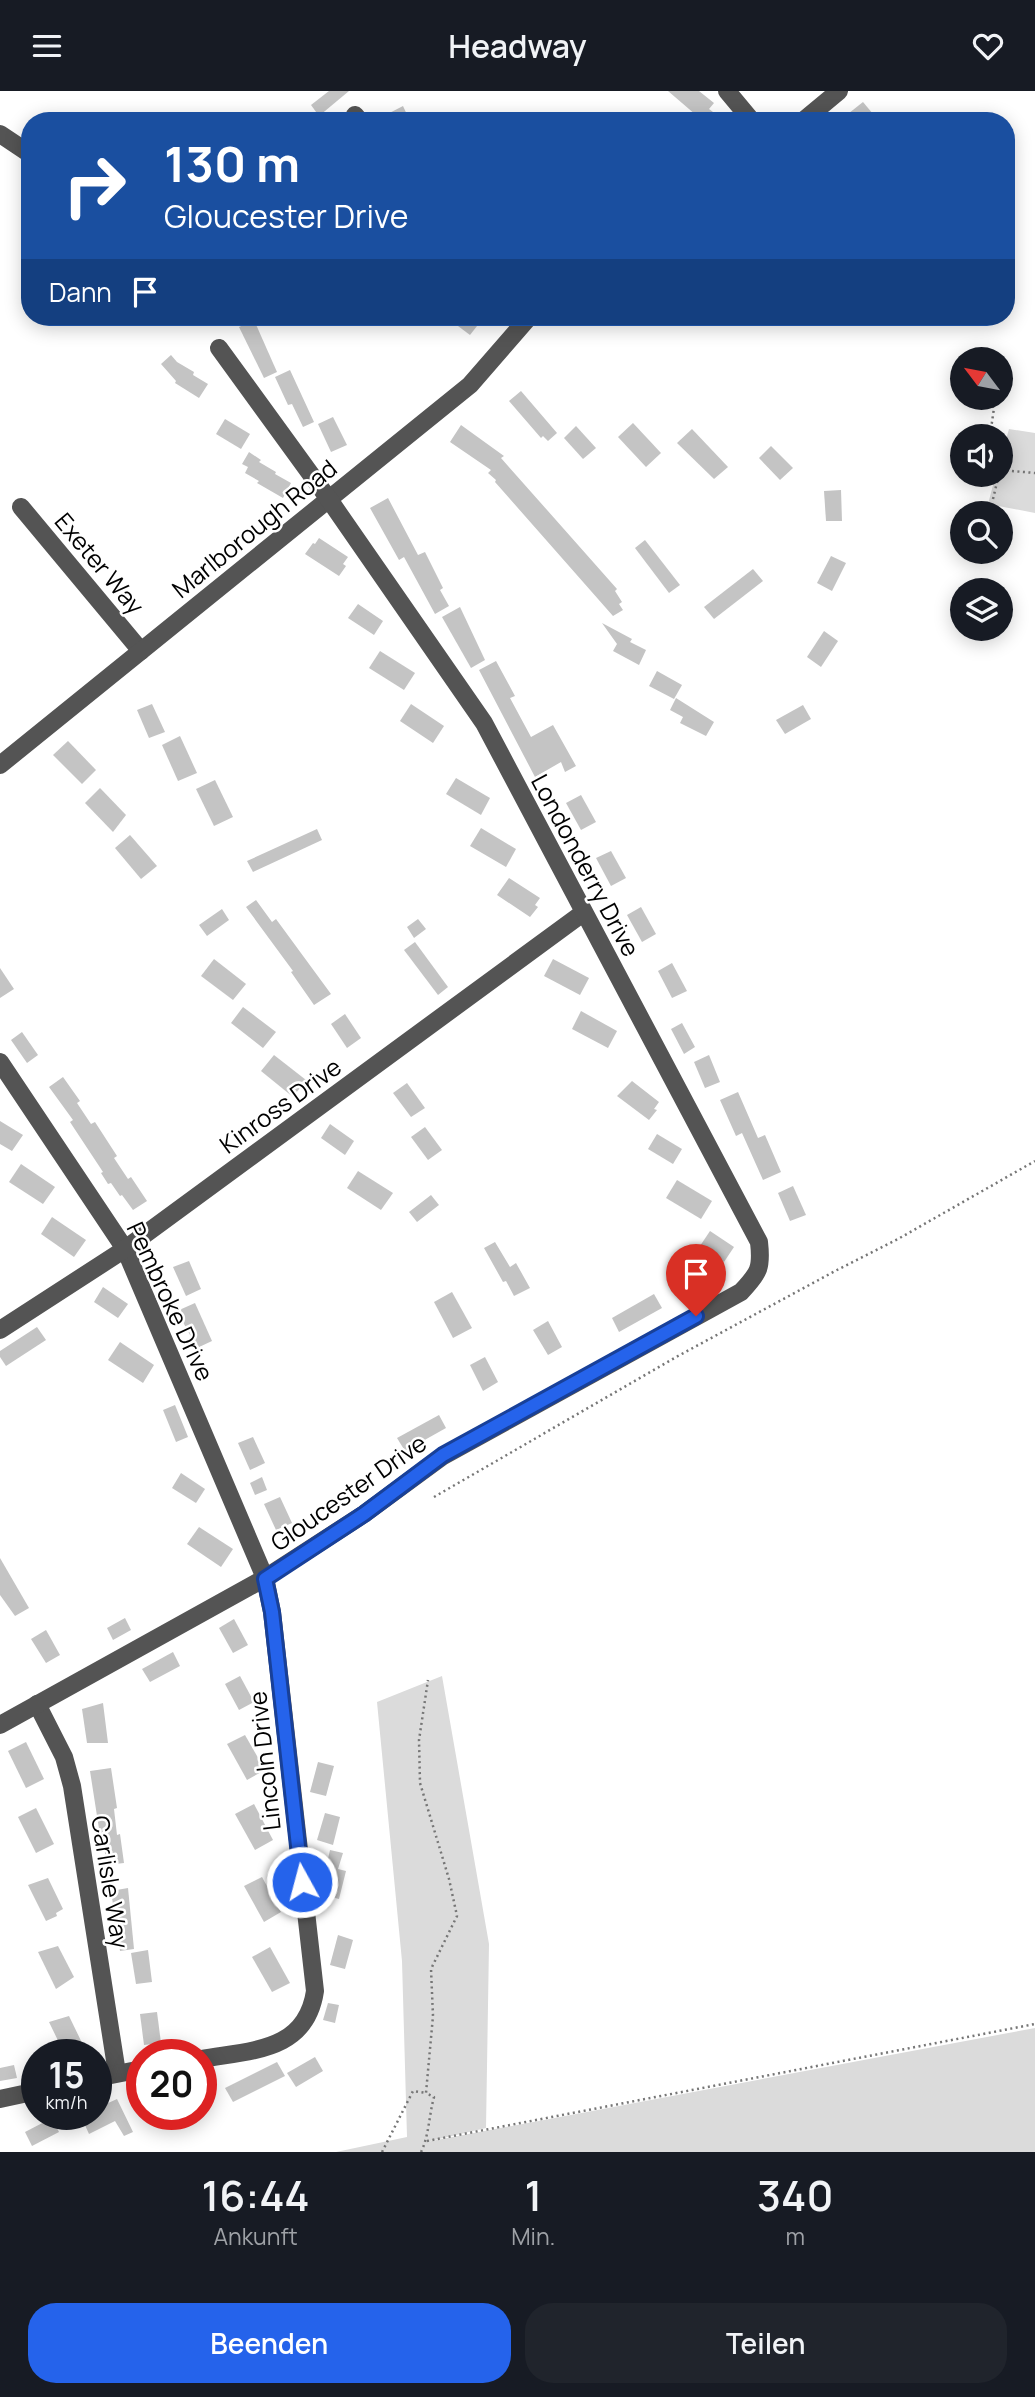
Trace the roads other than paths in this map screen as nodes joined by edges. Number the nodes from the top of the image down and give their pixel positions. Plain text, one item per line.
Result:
1 (727, 91) edge
2 (839, 91) edge
3 (744, 112) edge
4 (814, 112) edge
5 (0, 134) edge
6 (21, 148) edge
7 (518, 326) edge
8 (219, 348) dead end
9 (328, 498) junction
10 (21, 507) dead end
11 (141, 651) junction
12 (0, 765) edge
13 (583, 913) junction
14 (0, 1062) edge
15 (125, 1249) junction
16 (758, 1274) joint
17 (0, 1330) edge
18 (265, 1579) junction
19 (37, 1704) junction
20 (0, 1725) edge
21 (217, 2056) edge
22 (126, 2072) edge
23 (117, 2073) junction
24 (112, 2074) edge
25 (21, 2094) edge
26 (0, 2099) edge

1 - 3 lane
2 - 4 lane
5 - 6 lane
7 - 9 lane, Marlborough Road
8 - 9 lane, Londonderry Drive
9 - 11 lane, Marlborough Road
9 - 13 lane, Londonderry Drive
10 - 11 lane, Exeter Way
11 - 12 lane, Marlborough Road
13 - 15 lane, Kinross Drive
13 - 16 lane, Londonderry Drive
14 - 15 lane, Pembroke Drive
15 - 17 lane, Kinross Drive
15 - 18 lane, Pembroke Drive
16 - 18 lane, Gloucester Drive
18 - 19 lane, Gloucester Drive
18 - 21 lane, Lincoln Drive
19 - 20 lane, Gloucester Drive
19 - 23 lane, Carlisle Way
22 - 23 lane
23 - 24 lane
25 - 26 lane

